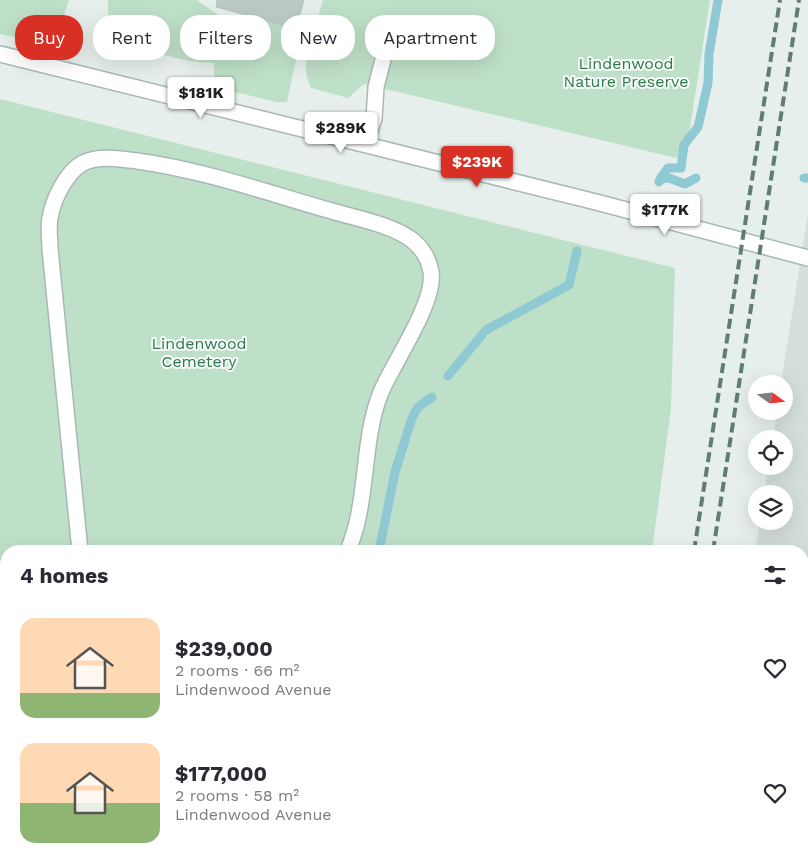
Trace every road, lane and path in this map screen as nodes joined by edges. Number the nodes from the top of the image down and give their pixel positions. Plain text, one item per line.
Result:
1 (0, 54) edge
2 (383, 60) edge
3 (366, 144) junction
4 (808, 258) edge
5 (79, 545) edge
6 (350, 545) edge

1 - 3 street
2 - 3 street
3 - 4 street
5 - 6 street

